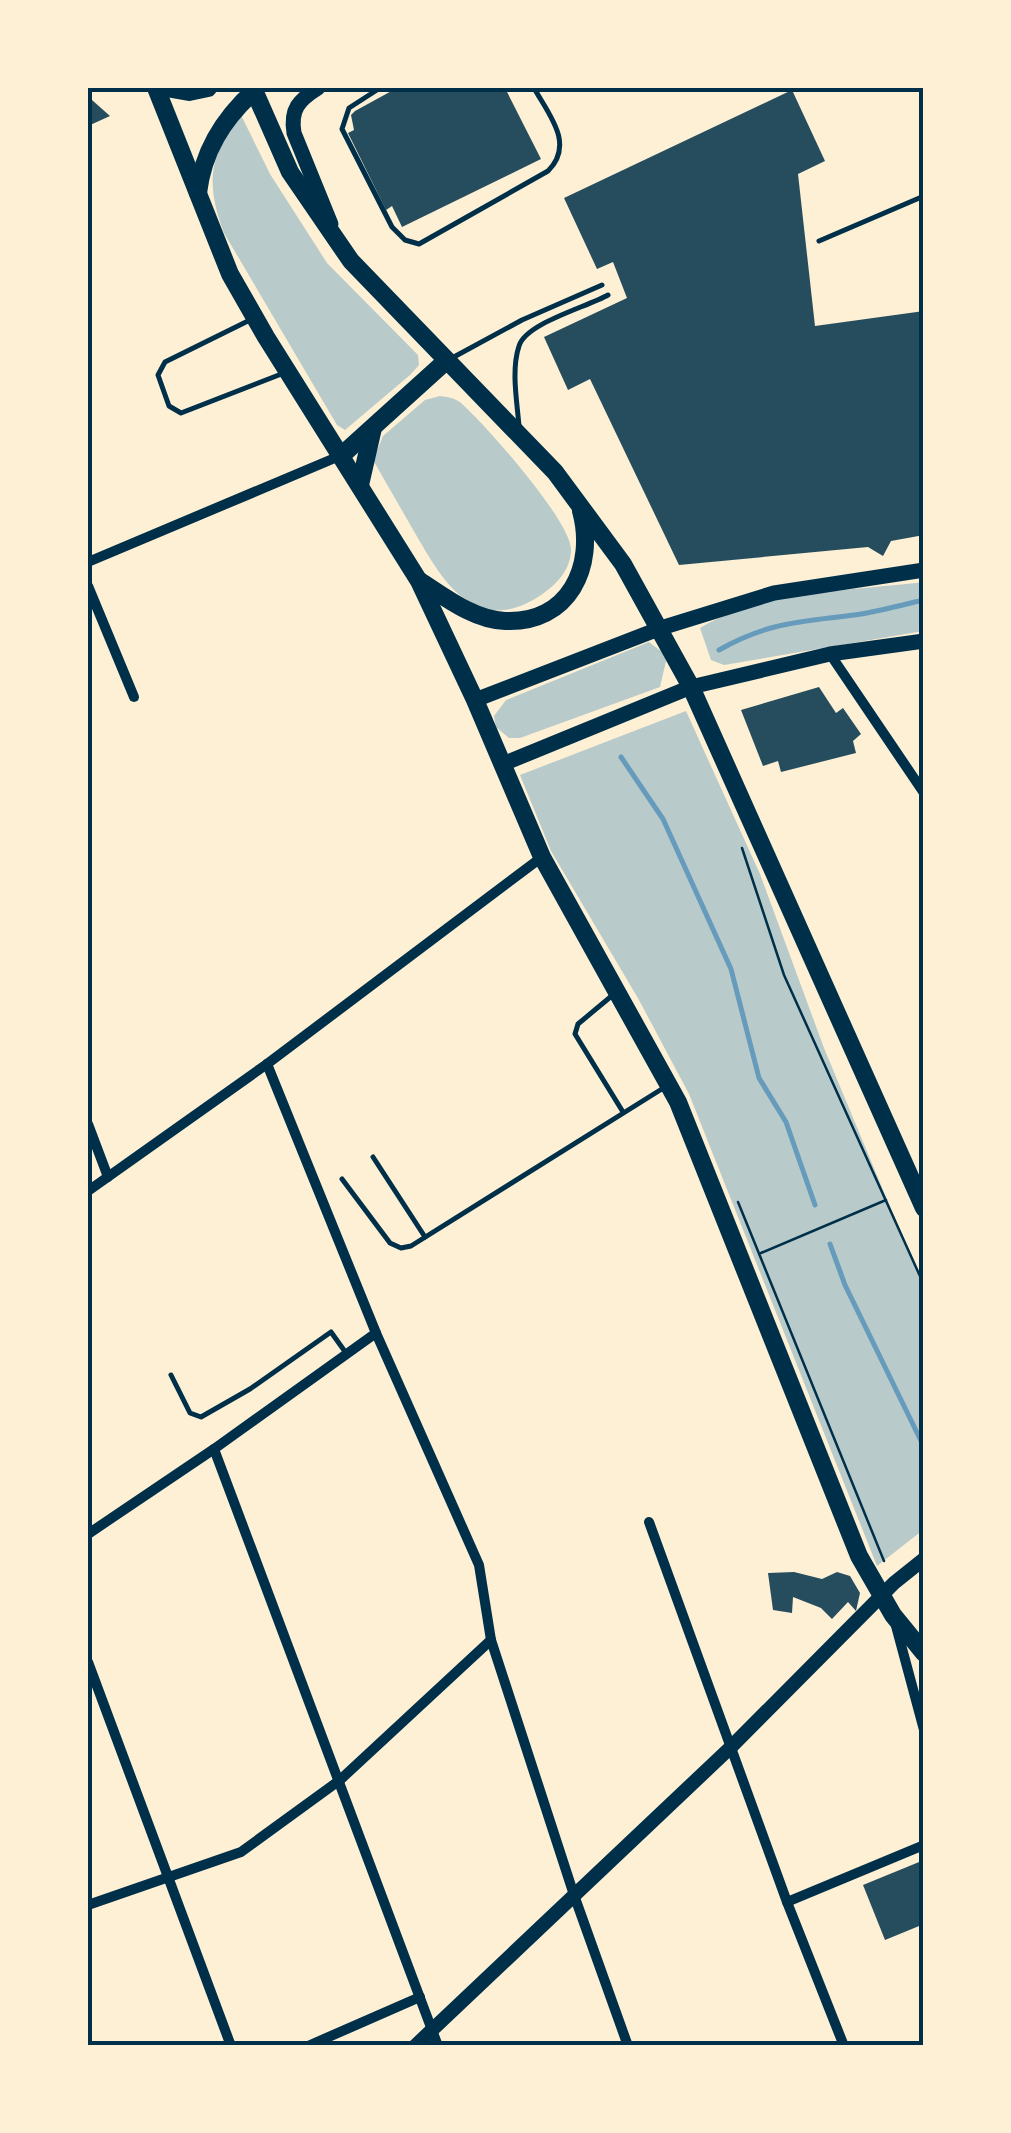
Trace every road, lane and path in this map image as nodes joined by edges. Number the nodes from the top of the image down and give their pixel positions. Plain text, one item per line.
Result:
1 (156, 88) edge
2 (166, 88) edge
3 (208, 88) edge
4 (318, 88) edge
5 (380, 88) edge
6 (534, 88) edge
7 (256, 89) edge
8 (198, 196) junction
9 (924, 196) edge
10 (336, 240) junction
11 (819, 241) dead end
12 (602, 285) dead end
13 (608, 295) dead end
14 (255, 318) junction
15 (446, 361) junction
16 (288, 371) junction
17 (373, 428) junction
18 (519, 434) junction
19 (342, 456) junction
20 (360, 485) junction
21 (578, 503) junction
22 (88, 562) edge
23 (924, 570) edge
24 (419, 581) junction
25 (88, 586) edge
26 (661, 628) junction
27 (924, 641) edge
28 (830, 654) junction
29 (691, 687) junction
30 (134, 697) dead end
31 (475, 700) junction
32 (503, 764) junction
33 (924, 793) edge
34 (739, 840) dead end
35 (542, 857) junction
36 (616, 992) junction
37 (268, 1064) junction
38 (669, 1084) junction
39 (624, 1112) junction
40 (88, 1124) edge
41 (373, 1156) dead end
42 (108, 1177) junction
43 (342, 1180) dead end
44 (88, 1191) edge
45 (737, 1199) dead end
46 (886, 1200) junction
47 (924, 1208) edge
48 (425, 1238) junction
49 (759, 1254) junction
50 (924, 1285) edge
51 (376, 1333) junction
52 (348, 1356) junction
53 (171, 1375) dead end
54 (214, 1450) junction
55 (649, 1522) dead end
56 (88, 1534) edge
57 (924, 1558) edge
58 (888, 1590) junction
59 (893, 1615) junction
60 (491, 1640) junction
61 (924, 1653) edge
62 (88, 1662) edge
63 (924, 1730) edge
64 (730, 1747) junction
65 (340, 1780) junction
66 (924, 1845) edge
67 (168, 1877) junction
68 (574, 1896) junction
69 (787, 1902) junction
70 (88, 1905) edge
71 (420, 1997) junction
72 (432, 2029) junction
73 (230, 2046) edge
74 (308, 2046) edge
75 (415, 2046) edge
76 (438, 2046) edge
77 (628, 2046) edge
78 (844, 2046) edge

1 - 8 main road
2 - 3 main road
4 - 10 main road
5 - 6 lane
7 - 8 main road
7 - 10 main road
8 - 14 main road
9 - 11 lane
10 - 15 main road
12 - 15 lane
13 - 18 lane
14 - 16 main road
14 - 16 lane
15 - 17 main road
15 - 18 main road
16 - 19 main road
17 - 19 main road
17 - 20 main road
18 - 21 main road
19 - 20 main road
19 - 22 street
20 - 24 main road
21 - 24 main road
21 - 26 main road
23 - 26 main road
24 - 31 main road
25 - 30 street
26 - 29 main road
26 - 31 main road
27 - 28 main road
28 - 29 main road
28 - 33 street
29 - 32 main road
29 - 47 main road
31 - 32 main road
32 - 35 main road
34 - 46 path
35 - 36 main road
35 - 37 street
36 - 38 main road
36 - 39 lane
37 - 42 street
37 - 51 street
38 - 39 lane
38 - 58 main road
39 - 48 lane
40 - 42 street
41 - 48 lane
42 - 44 street
43 - 48 lane
45 - 49 path
46 - 49 path
46 - 50 path
49 - 58 path
51 - 52 street
51 - 60 street
52 - 53 lane
52 - 54 street
54 - 56 street
54 - 65 street
55 - 64 street
57 - 58 street
58 - 59 main road
58 - 64 street
59 - 61 main road
59 - 63 street
60 - 65 street
60 - 68 street
62 - 67 street
64 - 68 street
64 - 69 street
65 - 67 street
65 - 71 street
66 - 69 street
67 - 70 street
67 - 73 street
68 - 72 street
68 - 77 street
69 - 78 street
71 - 72 street
71 - 74 street
72 - 75 street
72 - 76 street

